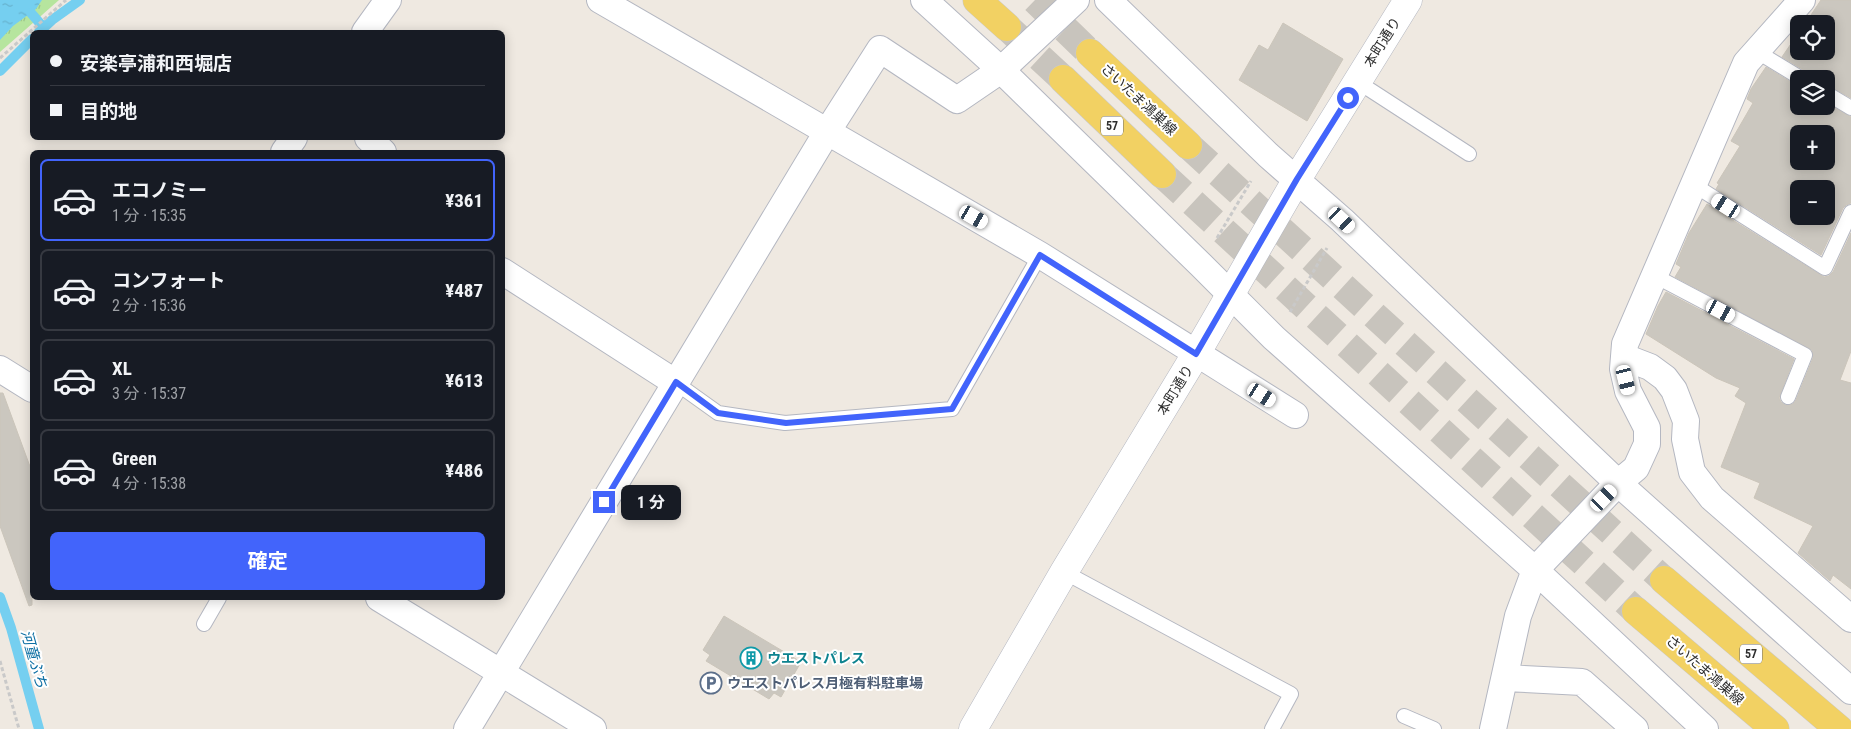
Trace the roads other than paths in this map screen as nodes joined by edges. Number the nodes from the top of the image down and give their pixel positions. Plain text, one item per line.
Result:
1 (388, 0) edge
2 (600, 0) edge
3 (924, 0) edge
4 (977, 0) edge
5 (1076, 0) edge
6 (1108, 0) edge
7 (1408, 0) edge
8 (1802, 0) edge
9 (1006, 27) tunnel mouth
10 (366, 30) edge
11 (1756, 51) junction
12 (1090, 53) tunnel mouth
13 (1001, 70) junction
14 (1790, 72) edge
15 (1063, 79) tunnel mouth
16 (1358, 82) junction
17 (1835, 98) edge
18 (1851, 108) edge
19 (827, 132) junction
20 (370, 140) edge
21 (1188, 145) tunnel mouth
22 (382, 150) edge
23 (1470, 154) dead end
24 (1162, 174) tunnel mouth
25 (1297, 179) junction
26 (1694, 185) junction
27 (1851, 212) edge
28 (1040, 255) junction
29 (505, 273) edge
30 (1655, 276) junction
31 (1230, 295) junction
32 (1196, 354) junction
33 (1624, 357) junction
34 (0, 369) edge
35 (676, 382) junction
36 (30, 388) edge
37 (1788, 397) dead end
38 (1295, 415) dead end
39 (1618, 484) junction
40 (1535, 570) junction
41 (1064, 572) junction
42 (1664, 580) tunnel mouth
43 (218, 600) edge
44 (382, 600) edge
45 (1636, 611) tunnel mouth
46 (1851, 620) edge
47 (204, 624) dead end
48 (502, 673) junction
49 (1505, 678) junction
50 (1848, 682) edge
51 (1404, 716) dead end
52 (467, 729) edge
53 (594, 729) edge
54 (973, 729) edge
55 (1272, 729) edge
56 (1434, 729) edge
57 (1493, 729) edge
58 (1635, 729) edge
59 (1705, 729) edge
60 (1775, 729) edge
61 (1839, 729) edge

1 - 10 street
2 - 19 street
3 - 13 street
4 - 9 main road
5 - 13 street
6 - 25 street
7 - 16 main road, 本町通り
8 - 11 street
11 - 14 lane
11 - 26 street
12 - 21 main road, さいたま鴻巣線
13 - 19 street
13 - 31 street
15 - 24 main road, 57
16 - 23 lane
16 - 25 main road, 本町通り
17 - 18 lane
19 - 28 street
19 - 35 street
20 - 22 street
25 - 31 main road, 本町通り
25 - 39 street
26 - 27 lane
26 - 30 street
28 - 32 street
28 - 35 lane
29 - 35 street
30 - 33 street
30 - 37 lane
31 - 32 main road, 本町通り
31 - 40 street
32 - 38 street
32 - 41 main road, 本町通り
33 - 39 street
33 - 46 street
34 - 36 street
35 - 48 street
39 - 40 street
39 - 50 street
40 - 49 street
40 - 59 street
41 - 54 main road, 本町通り
41 - 55 lane
42 - 61 main road, 57
43 - 47 lane
44 - 48 street
45 - 60 main road, さいたま鴻巣線
48 - 52 street
48 - 53 street
49 - 57 street
49 - 58 street
51 - 56 lane

